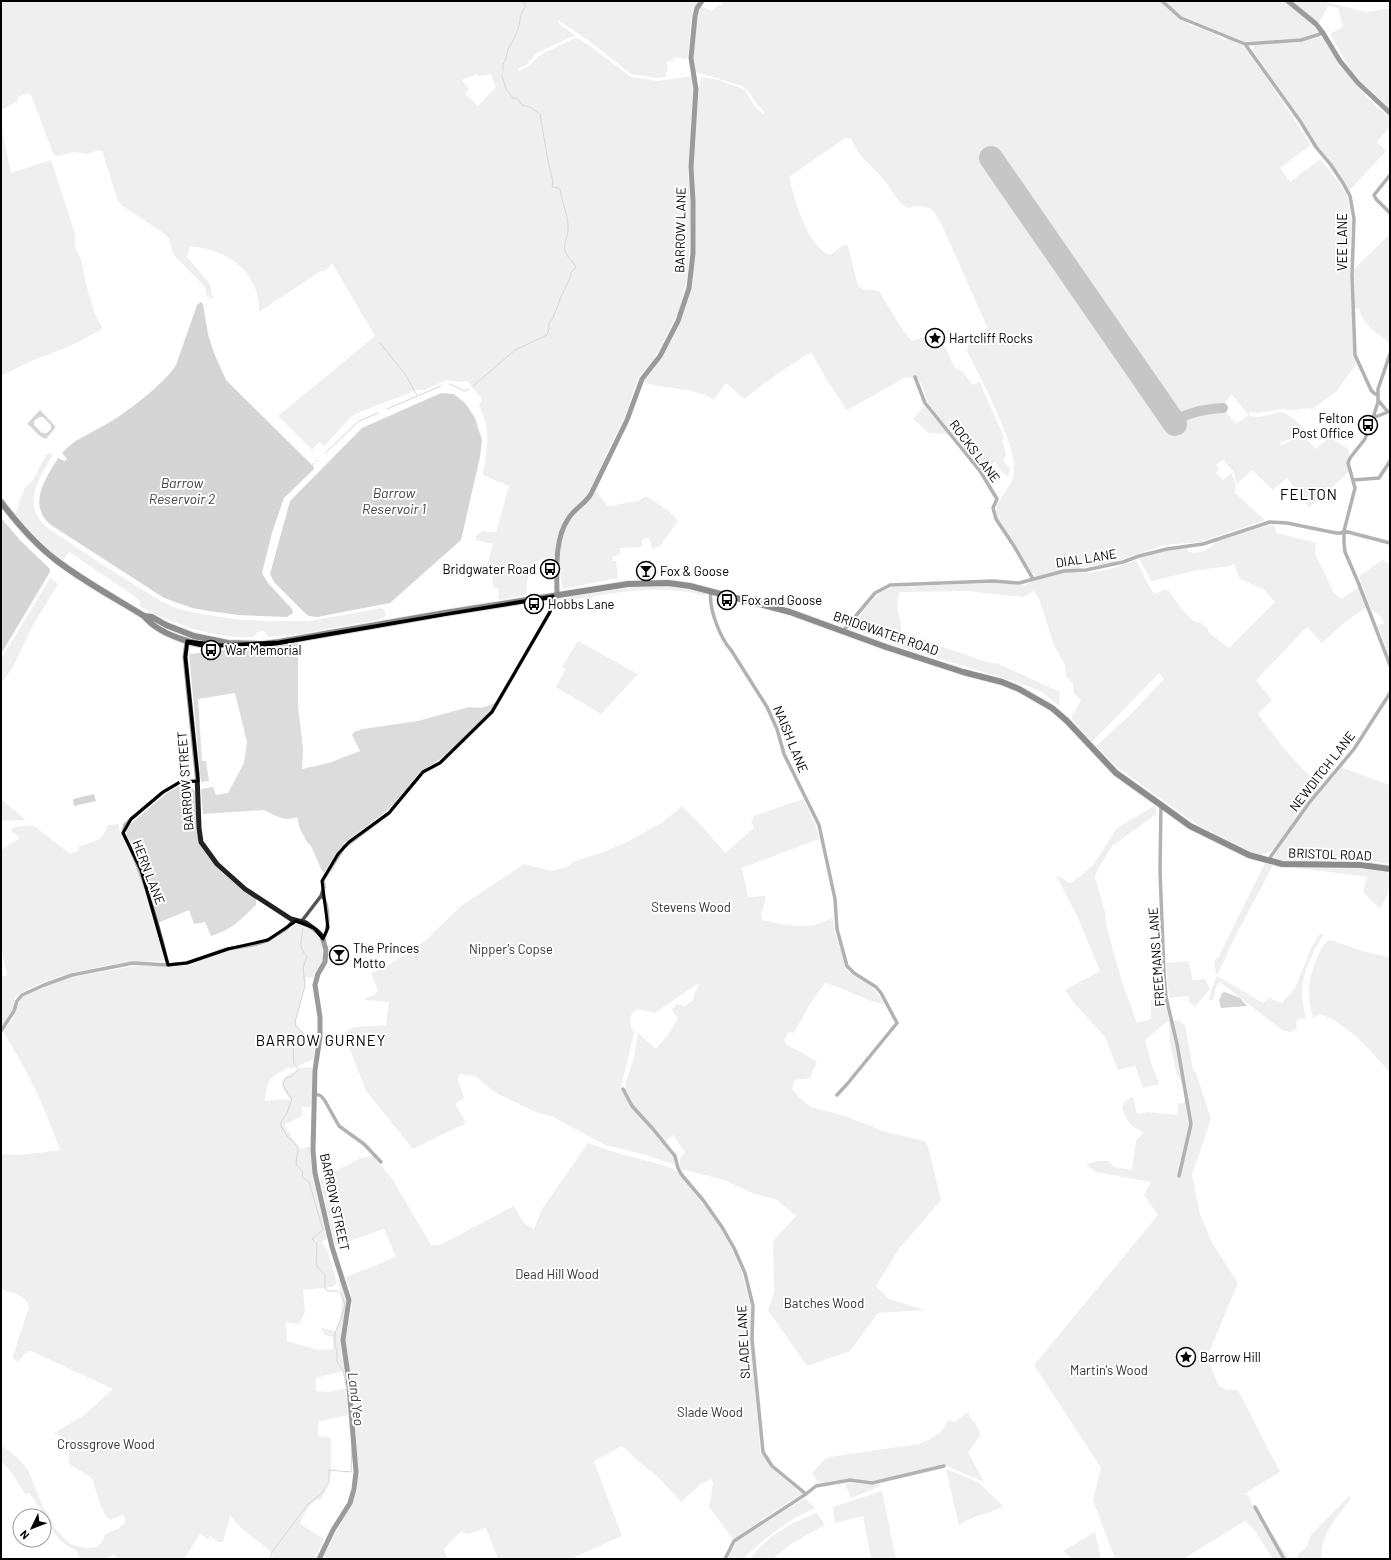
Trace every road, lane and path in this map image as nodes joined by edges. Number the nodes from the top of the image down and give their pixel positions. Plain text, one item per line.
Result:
1 (702, 1) edge
2 (1162, 1) edge
3 (1288, 1) edge
4 (1323, 33) junction
5 (1253, 43) junction
6 (1245, 44) junction
7 (1250, 50) junction
8 (1390, 113) edge
9 (1390, 176) edge
10 (1390, 213) edge
11 (1390, 354) edge
12 (1389, 360) edge
13 (915, 377) dead end
14 (1378, 394) junction
15 (1378, 399) junction
16 (1389, 411) edge
17 (1373, 418) junction
18 (1390, 461) edge
19 (1353, 480) junction
20 (1, 502) edge
21 (1344, 531) junction
22 (1390, 543) edge
23 (1033, 579) junction
24 (711, 590) junction
25 (555, 596) junction
26 (144, 616) junction
27 (175, 629) junction
28 (843, 631) junction
29 (194, 636) junction
30 (187, 641) junction
31 (221, 641) junction
32 (228, 643) junction
33 (1390, 664) edge
34 (1390, 693) edge
35 (198, 781) junction
36 (1160, 805) junction
37 (1269, 861) junction
38 (1390, 869) edge
39 (322, 895) junction
40 (294, 920) junction
41 (301, 922) junction
42 (323, 939) junction
43 (168, 965) junction
44 (1, 1031) edge
45 (623, 1088) dead end
46 (314, 1093) junction
47 (837, 1095) dead end
48 (381, 1162) dead end
49 (1179, 1176) dead end
50 (944, 1466) dead end
51 (806, 1494) junction
52 (1255, 1507) dead end
53 (319, 1559) edge
54 (725, 1559) edge
55 (1284, 1559) edge

1 - 25 main road, BARROW LANE
2 - 6 street
3 - 4 main road
4 - 5 street
4 - 8 main road
5 - 6 street
5 - 7 street
6 - 7 street, VEE LANE
7 - 14 street, VEE LANE
9 - 10 street
11 - 12 street
12 - 14 street
13 - 23 street, ROCKS LANE
14 - 15 street
15 - 16 street
15 - 17 street
16 - 17 street
17 - 19 street
18 - 19 street
19 - 21 street
20 - 26 highway, BRIDGWATER ROAD
21 - 22 street, DIAL LANE
21 - 23 street, DIAL LANE
21 - 33 street
23 - 28 street, DIAL LANE
24 - 25 highway, BRIDGWATER ROAD
24 - 28 highway, BRIDGWATER ROAD
24 - 47 street, NAISH LANE
25 - 32 highway, BRIDGWATER ROAD
25 - 39 street
26 - 27 highway, BRIDGWATER ROAD
26 - 30 highway, BRIDGWATER ROAD
27 - 29 highway, BRIDGWATER ROAD
27 - 30 highway
27 - 31 highway
28 - 36 highway, BRIDGWATER ROAD
29 - 30 highway
29 - 31 highway, BRIDGWATER ROAD
30 - 32 highway, BRIDGWATER ROAD
30 - 35 main road, BARROW STREET
31 - 32 highway, BRIDGWATER ROAD
34 - 37 street, NEWDITCH LANE
35 - 40 main road, BARROW STREET
35 - 43 street, HERN LANE
36 - 37 highway, BRIDGWATER ROAD
36 - 49 street, FREEMANS LANE
37 - 38 highway, BRISTOL ROAD
39 - 41 street
39 - 42 street
40 - 41 main road, BARROW STREET
40 - 43 street
41 - 42 main road, BARROW STREET
42 - 46 main road, BARROW STREET
43 - 44 street
45 - 51 street, SLADE LANE
46 - 48 street
46 - 53 main road, BARROW STREET
50 - 51 street
51 - 54 street
52 - 55 street

